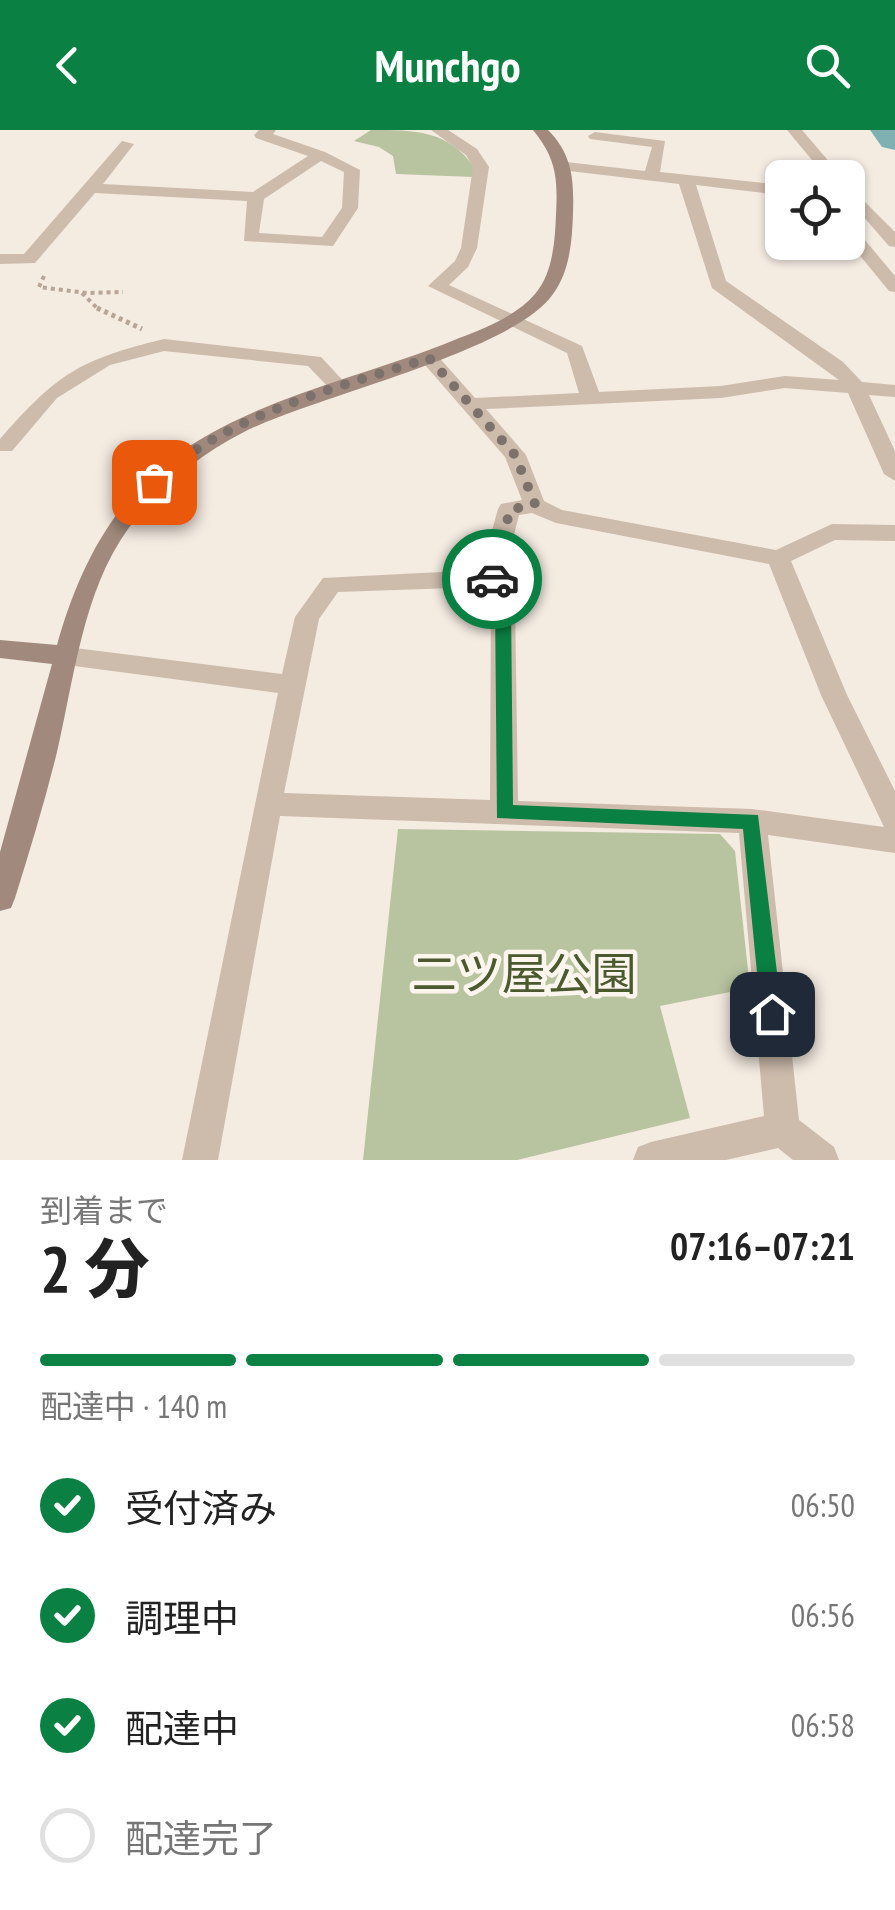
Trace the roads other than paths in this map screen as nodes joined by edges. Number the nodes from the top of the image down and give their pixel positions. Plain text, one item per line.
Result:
1 (269, 130) edge
2 (438, 130) edge
3 (540, 130) edge
4 (794, 130) edge
5 (596, 136) dead end
6 (127, 144) dead end
7 (320, 156) junction
8 (820, 160) edge
9 (566, 167) junction
10 (652, 175) junction
11 (686, 180) junction
12 (91, 188) junction
13 (765, 188) edge
14 (256, 197) junction
15 (865, 209) edge
16 (895, 242) edge
17 (865, 251) edge
18 (0, 259) edge
19 (895, 287) edge
20 (511, 321) junction
21 (429, 358) junction
22 (855, 386) junction
23 (339, 387) junction
24 (895, 391) edge
25 (590, 396) junction
26 (470, 404) junction
27 (4, 446) dead end
28 (895, 474) edge
29 (535, 504) junction
30 (895, 533) edge
31 (778, 558) junction
32 (492, 578) junction
33 (0, 648) edge
34 (67, 656) junction
35 (293, 685) junction
36 (268, 804) junction
37 (504, 812) junction
38 (895, 820) edge
39 (752, 821) junction
40 (895, 841) edge
41 (0, 898) edge
42 (784, 1130) junction
43 (200, 1160) edge
44 (651, 1160) edge
45 (821, 1160) edge

1 - 7 street
2 - 20 street
3 - 9 street
4 - 8 street
5 - 10 street
6 - 12 street
7 - 14 street
7 - 14 street
9 - 10 street
9 - 20 street
10 - 11 street
11 - 13 street
11 - 22 street
12 - 14 street
12 - 18 street
15 - 16 street
17 - 19 street
20 - 21 street
20 - 25 street
21 - 23 street
21 - 26 street
22 - 24 street
22 - 25 street
22 - 28 street
23 - 27 street
23 - 34 street
25 - 26 street
26 - 29 street
29 - 31 street
29 - 32 street
30 - 31 street
31 - 38 street
32 - 35 street
32 - 37 street
33 - 34 street
34 - 35 street
34 - 41 street
35 - 36 street
36 - 37 street
36 - 43 street
37 - 39 street
39 - 40 street
39 - 42 street
42 - 44 street
42 - 45 street

